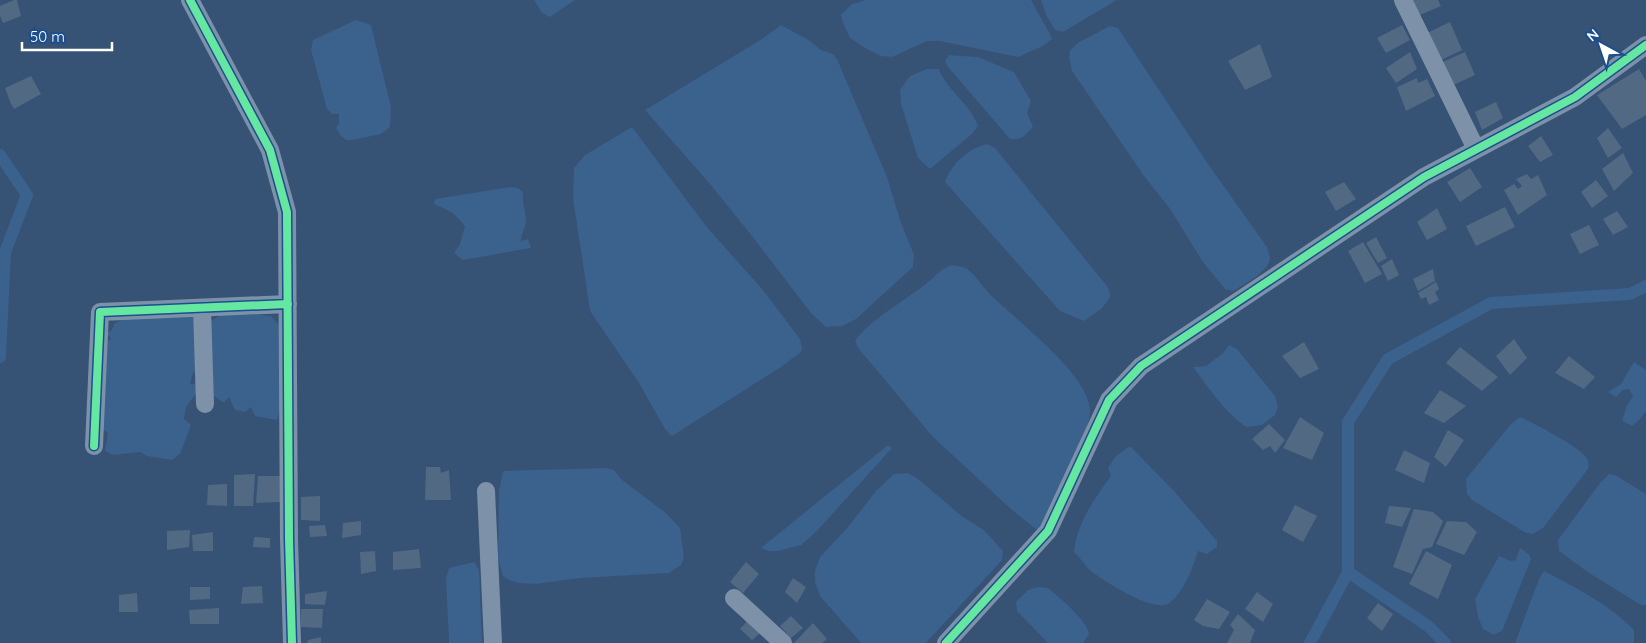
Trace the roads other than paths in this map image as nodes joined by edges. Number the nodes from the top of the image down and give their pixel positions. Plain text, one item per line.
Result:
1 (190, 0) edge
2 (1404, 0) edge
3 (1646, 45) edge
4 (1476, 149) junction
5 (288, 304) junction
6 (202, 308) junction
7 (205, 404) dead end
8 (94, 446) dead end
9 (486, 491) dead end
10 (734, 598) dead end
11 (292, 643) edge
12 (493, 643) edge
13 (783, 643) edge
14 (946, 643) edge

1 - 5 street
2 - 4 street
3 - 4 street
4 - 14 street
5 - 6 street
5 - 11 street
6 - 7 street
6 - 8 street
9 - 12 street
10 - 13 street

